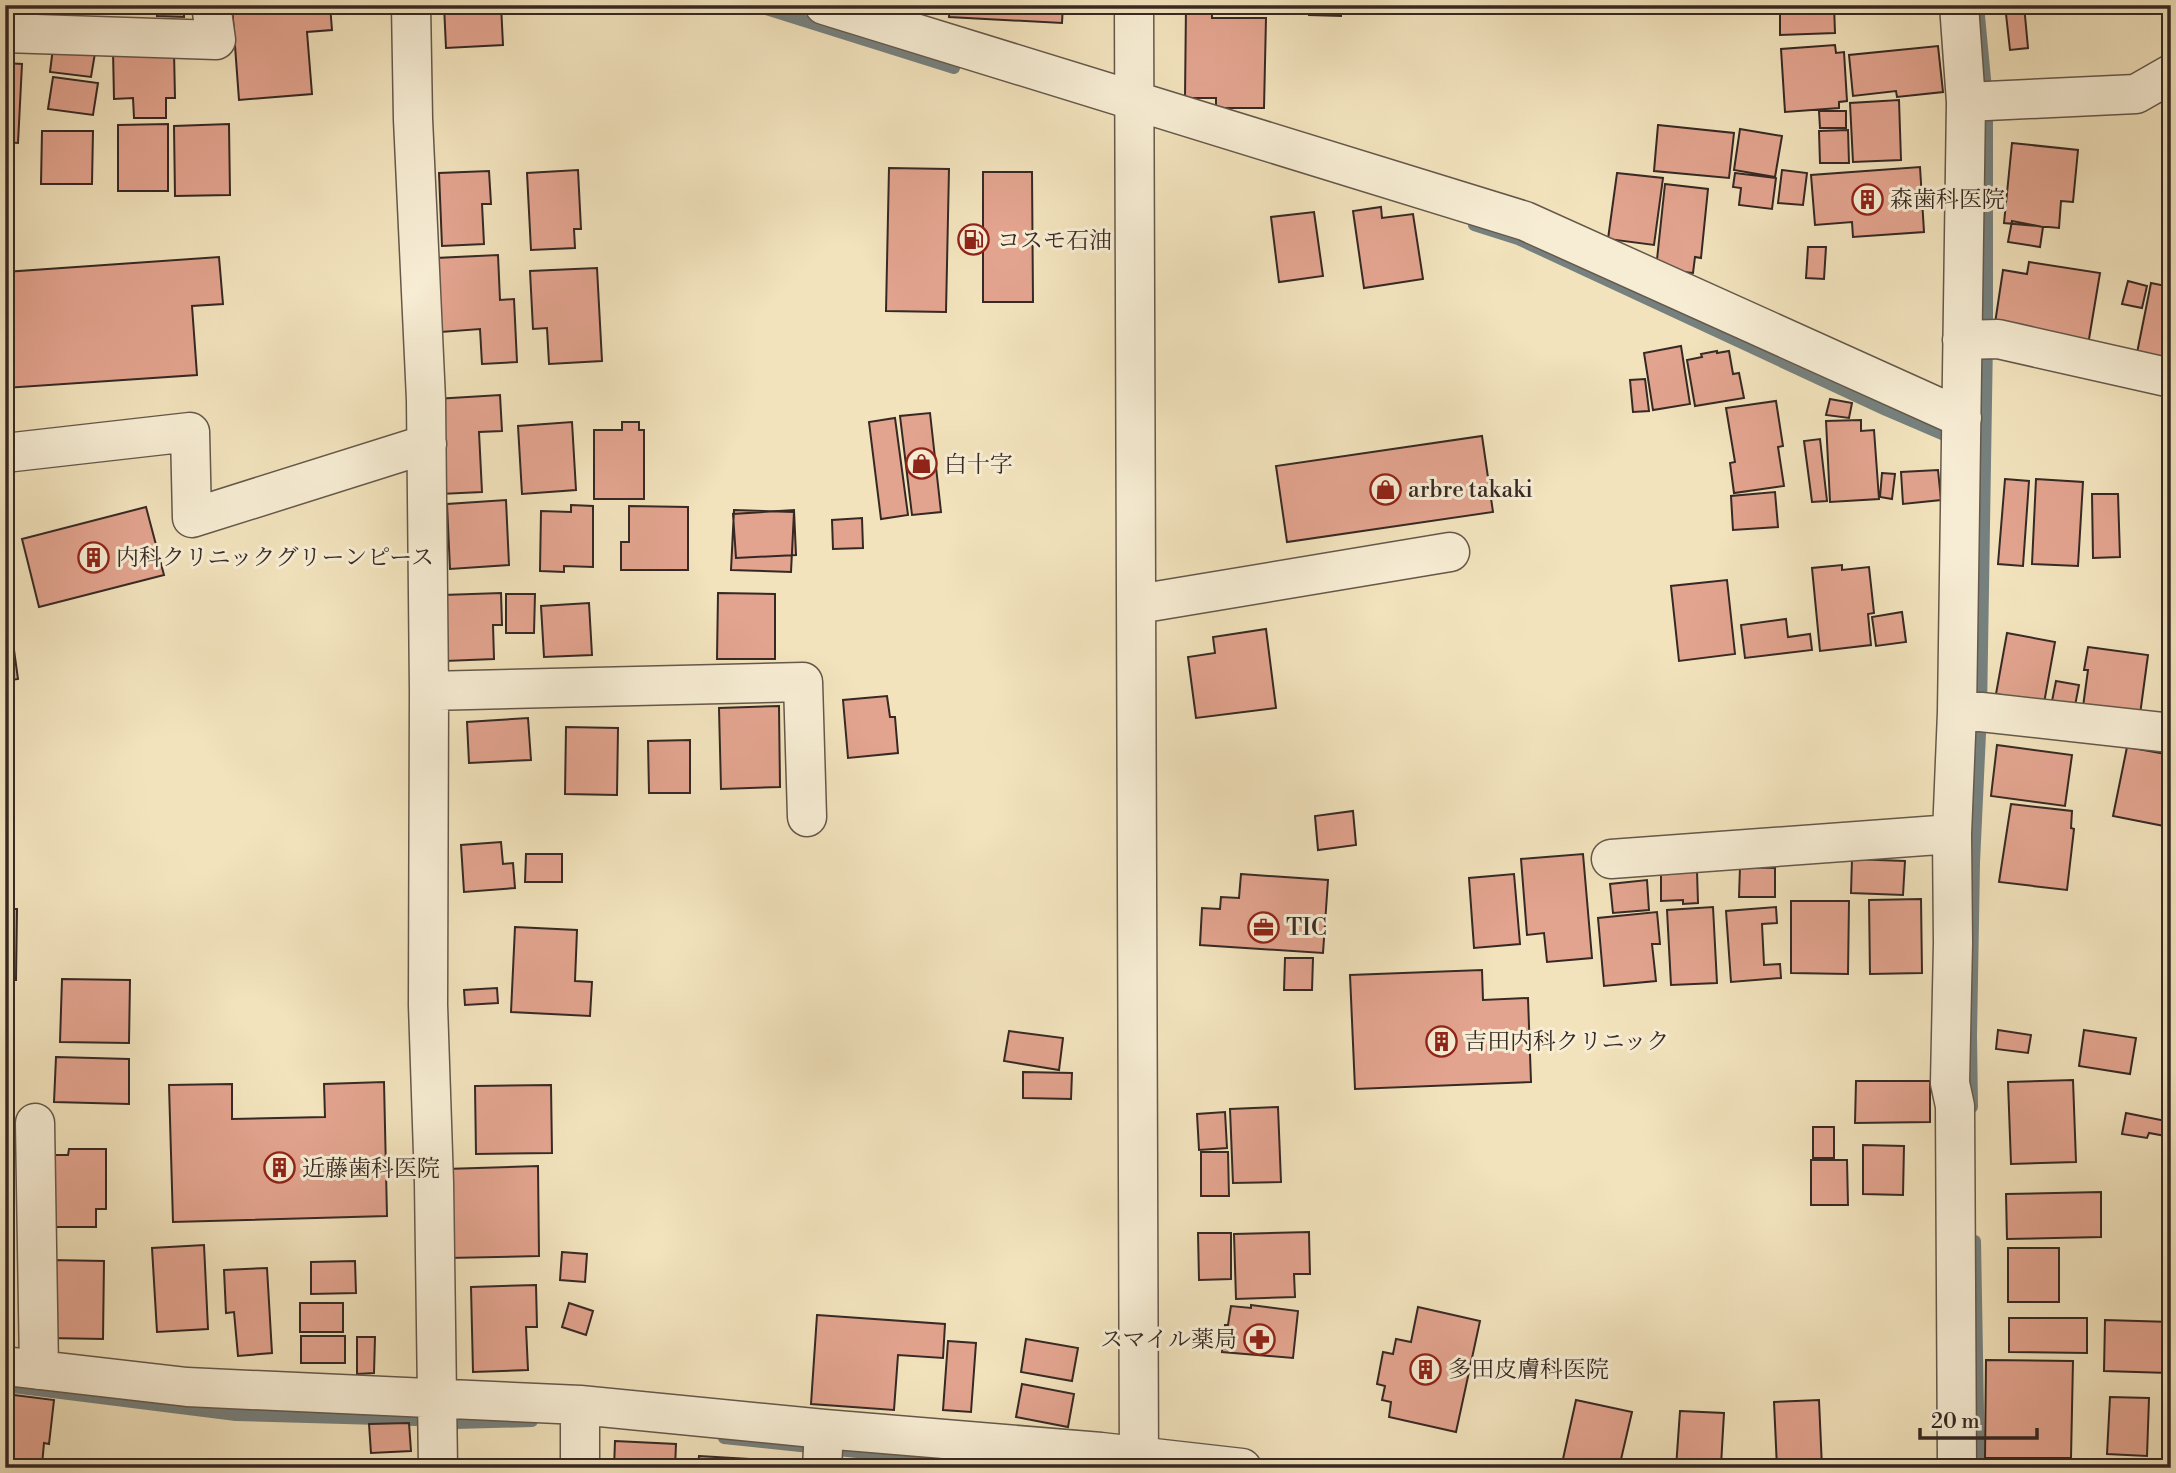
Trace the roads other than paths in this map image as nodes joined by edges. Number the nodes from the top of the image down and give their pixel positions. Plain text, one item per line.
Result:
1 (211, 5) edge
2 (411, 5) edge
3 (824, 5) edge
4 (1134, 5) edge
5 (1959, 5) edge
6 (5, 33) edge
7 (2171, 74) edge
8 (1136, 102) junction
9 (1979, 102) junction
10 (1979, 339) junction
11 (2171, 378) edge
12 (1961, 433) junction
13 (427, 444) junction
14 (5, 453) edge
15 (1450, 552) dead end
16 (1138, 604) junction
17 (429, 691) junction
18 (1957, 712) junction
19 (2171, 733) edge
20 (807, 817) dead end
21 (1952, 834) junction
22 (1611, 859) dead end
23 (35, 1123) dead end
24 (22, 1368) edge
25 (437, 1399) junction
26 (580, 1430) edge
27 (823, 1449) edge
28 (1139, 1462) edge
29 (438, 1468) edge
30 (1241, 1468) edge
31 (1957, 1468) edge

1 - 6 street
2 - 13 street
3 - 8 street
4 - 8 street
5 - 9 street
7 - 9 street
8 - 12 street
8 - 16 street
9 - 10 street
10 - 11 street
10 - 12 street
12 - 18 street
13 - 14 street
13 - 17 street
15 - 16 street
16 - 28 street
17 - 20 street
17 - 25 street
18 - 19 street
18 - 21 street
21 - 22 street
21 - 31 street
23 - 24 street
24 - 25 street
25 - 26 street
25 - 29 street
26 - 27 street
27 - 28 street
28 - 30 street

